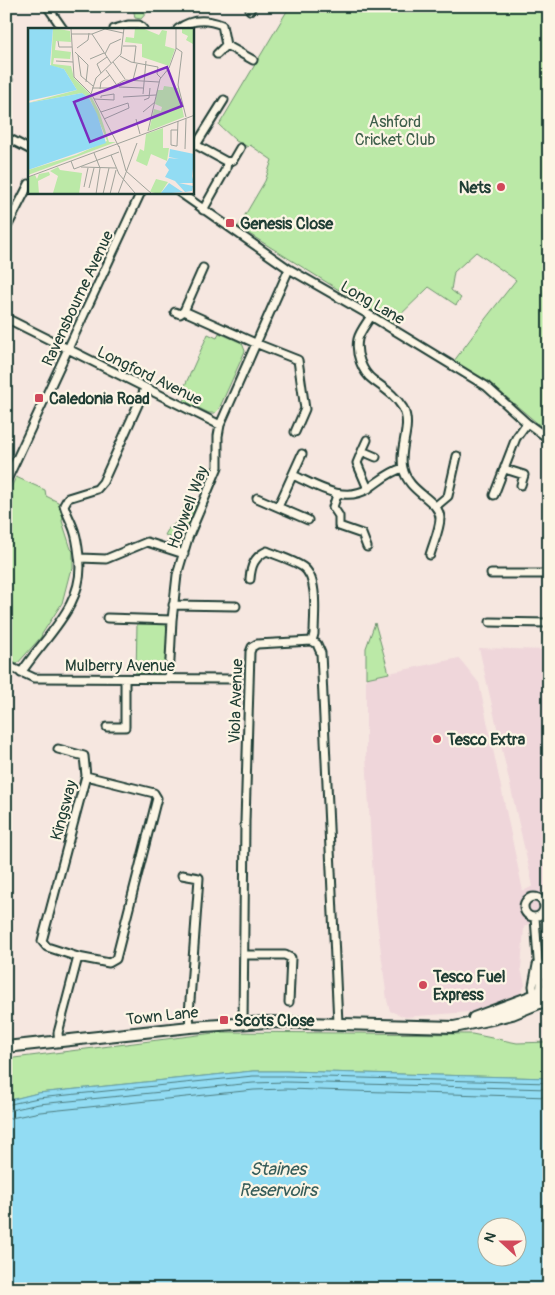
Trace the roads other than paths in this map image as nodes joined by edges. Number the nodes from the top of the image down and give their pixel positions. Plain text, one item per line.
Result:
1 (47, 6) edge
2 (62, 28) edge
3 (118, 28) edge
4 (142, 28) edge
5 (179, 28) edge
6 (226, 45) junction
7 (217, 54) dead end
8 (253, 60) dead end
9 (224, 100) dead end
10 (6, 137) edge
11 (194, 146) edge
12 (28, 148) edge
13 (240, 148) dead end
14 (227, 162) junction
15 (28, 186) edge
16 (140, 194) edge
17 (182, 194) edge
18 (203, 210) junction
19 (6, 229) edge
20 (203, 268) dead end
21 (289, 269) junction
22 (184, 311) junction
23 (175, 312) dead end
24 (371, 316) junction
25 (6, 318) edge
26 (255, 343) junction
27 (69, 350) junction
28 (145, 389) junction
29 (528, 423) junction
30 (220, 424) junction
31 (295, 432) dead end
32 (549, 439) edge
33 (366, 440) dead end
34 (362, 451) junction
35 (302, 454) dead end
36 (457, 456) dead end
37 (376, 457) dead end
38 (402, 468) junction
39 (505, 469) junction
40 (293, 475) junction
41 (7, 477) edge
42 (521, 485) dead end
43 (368, 489) junction
44 (337, 495) junction
45 (494, 495) dead end
46 (257, 498) dead end
47 (436, 506) junction
48 (278, 507) junction
49 (308, 520) dead end
50 (270, 542) dead end
51 (367, 547) dead end
52 (267, 552) junction
53 (184, 554) junction
54 (430, 555) dead end
55 (80, 558) junction
56 (491, 574) dead end
57 (549, 574) edge
58 (250, 579) dead end
59 (173, 606) junction
60 (236, 606) dead end
61 (108, 618) dead end
62 (172, 620) junction
63 (490, 622) dead end
64 (549, 623) edge
65 (312, 641) junction
66 (6, 665) edge
67 (22, 673) junction
68 (125, 679) junction
69 (169, 679) junction
70 (237, 679) dead end
71 (107, 727) dead end
72 (58, 748) dead end
73 (86, 776) junction
74 (182, 875) dead end
75 (535, 917) dead end
76 (244, 955) junction
77 (78, 957) junction
78 (538, 960) junction
79 (549, 978) edge
80 (542, 996) edge
81 (290, 1002) dead end
82 (243, 1023) junction
83 (338, 1023) junction
84 (190, 1027) junction
85 (59, 1041) junction
86 (6, 1047) edge

1 - 2 street
3 - 4 street
5 - 6 street
6 - 7 street
6 - 8 street
9 - 11 street
10 - 12 street
11 - 14 street
13 - 14 street
14 - 18 street
15 - 19 street
16 - 27 street, Ravensbourne Avenue
17 - 18 street, Long Lane
18 - 21 street, Long Lane
20 - 22 street
21 - 24 street, Long Lane
21 - 26 street, Holywell Way
22 - 23 street
22 - 26 street
24 - 29 street, Long Lane
24 - 38 street
25 - 27 street, Longford Avenue
26 - 30 street, Holywell Way
26 - 31 street
27 - 28 street, Longford Avenue
27 - 41 street, Ravensbourne Avenue
28 - 30 street, Longford Avenue
28 - 55 street
29 - 32 street, Long Lane
29 - 39 street
30 - 53 street, Holywell Way
33 - 34 street
34 - 37 street
34 - 43 street
35 - 40 street
36 - 47 street
38 - 43 street
38 - 47 street
39 - 42 street
39 - 45 street
40 - 44 street
40 - 48 street
43 - 44 street
44 - 51 street
46 - 48 street
47 - 54 street
48 - 49 street
50 - 52 street
52 - 58 street
52 - 65 street
53 - 55 street
53 - 59 street, Holywell Way
55 - 67 street
56 - 57 street
59 - 60 street
59 - 62 street, Holywell Way
61 - 62 street
62 - 69 street, Holywell Way
63 - 64 street
65 - 76 street, Viola Avenue
65 - 83 street
66 - 67 street, Mulberry Avenue
67 - 68 street, Mulberry Avenue
68 - 69 street, Mulberry Avenue
68 - 71 street
69 - 70 street, Mulberry Avenue
72 - 73 street
73 - 77 street, Kingsway
73 - 77 street, Kingsway
74 - 84 street
75 - 78 street
76 - 81 street
76 - 82 street, Viola Avenue
77 - 85 street
78 - 79 street
78 - 80 street
80 - 83 main road, Town Lane
82 - 83 main road, Town Lane
82 - 84 main road, Town Lane
84 - 85 main road, Town Lane
85 - 86 main road, Town Lane

